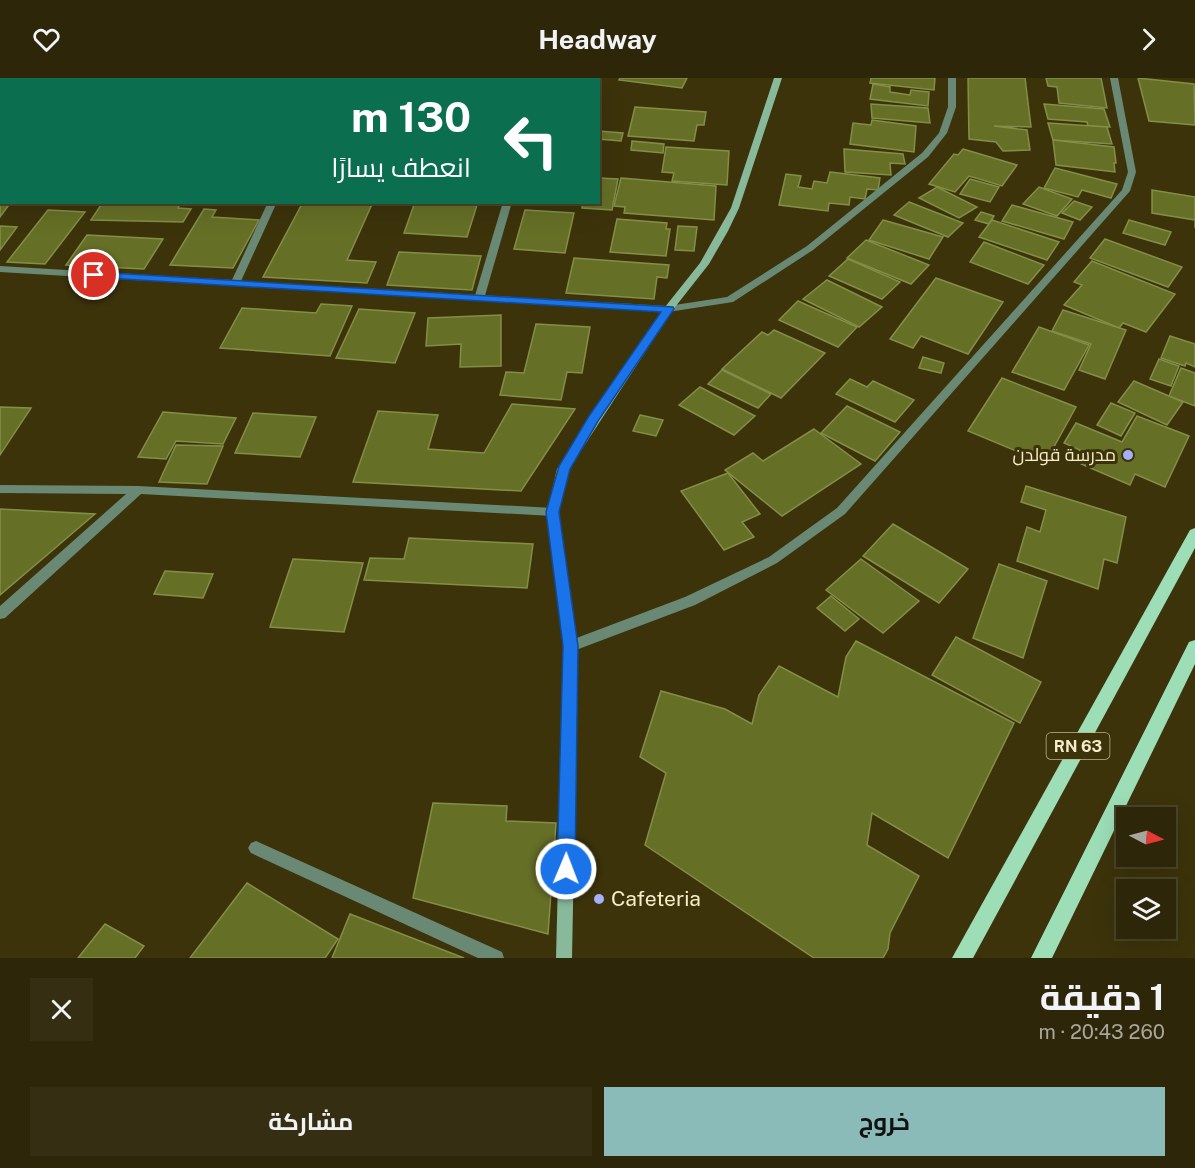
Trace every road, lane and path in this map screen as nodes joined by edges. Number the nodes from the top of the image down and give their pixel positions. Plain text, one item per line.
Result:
1 (778, 78) edge
2 (952, 78) edge
3 (1114, 78) edge
4 (272, 204) edge
5 (507, 204) edge
6 (0, 269) edge
7 (235, 284) junction
8 (479, 299) junction
9 (669, 309) junction
10 (0, 489) edge
11 (138, 490) junction
12 (553, 512) junction
13 (1195, 534) edge
14 (0, 614) edge
15 (571, 646) junction
16 (1195, 647) edge
17 (256, 848) dead end
18 (496, 958) edge
19 (564, 958) edge
20 (962, 958) edge
21 (1041, 958) edge

1 - 9 street
2 - 9 street
3 - 15 street
4 - 7 street
5 - 8 street
6 - 7 street
7 - 8 street
8 - 9 street
9 - 12 street
10 - 11 street
11 - 12 street
11 - 14 street
12 - 15 street
13 - 20 main road, RN 63
15 - 19 street
16 - 21 main road
17 - 18 street

